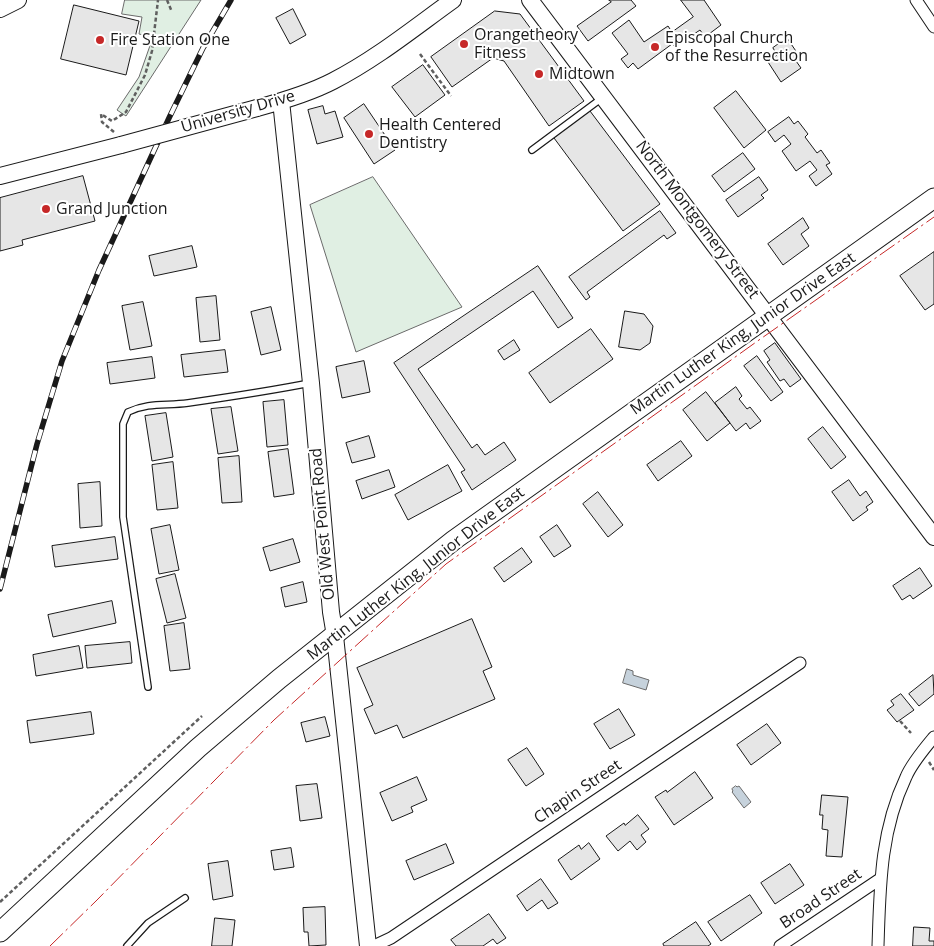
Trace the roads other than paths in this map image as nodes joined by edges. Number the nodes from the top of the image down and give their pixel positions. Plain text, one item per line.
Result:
1 (18, 0) edge
2 (530, 0) edge
3 (916, 0) edge
4 (444, 5) edge
5 (0, 9) edge
6 (934, 27) edge
7 (604, 97) junction
8 (281, 101) junction
9 (532, 150) dead end
10 (0, 176) edge
11 (934, 198) edge
12 (769, 315) junction
13 (311, 383) junction
14 (934, 537) edge
15 (335, 636) junction
16 (800, 663) dead end
17 (148, 687) dead end
18 (934, 737) edge
19 (880, 880) junction
20 (185, 898) dead end
21 (0, 932) edge
22 (127, 946) edge
23 (368, 946) edge
24 (374, 946) edge
25 (780, 946) edge
26 (878, 946) edge

1 - 5 street
2 - 7 street, North Montgomery Street
3 - 6 street
4 - 8 street, University Drive
7 - 9 lane
7 - 12 street, North Montgomery Street
8 - 10 street, University Drive, bridge
8 - 13 street, Old West Point Road
11 - 12 main road, Martin Luther King, Junior Drive East
12 - 14 street, North Montgomery Street
12 - 15 main road, Martin Luther King, Junior Drive East
13 - 15 street, Old West Point Road
13 - 17 lane
15 - 21 main road, Martin Luther King, Junior Drive East
15 - 23 street, Old West Point Road
16 - 24 street, Chapin Street
18 - 19 street
19 - 25 street, Broad Street
19 - 26 street
20 - 22 lane

